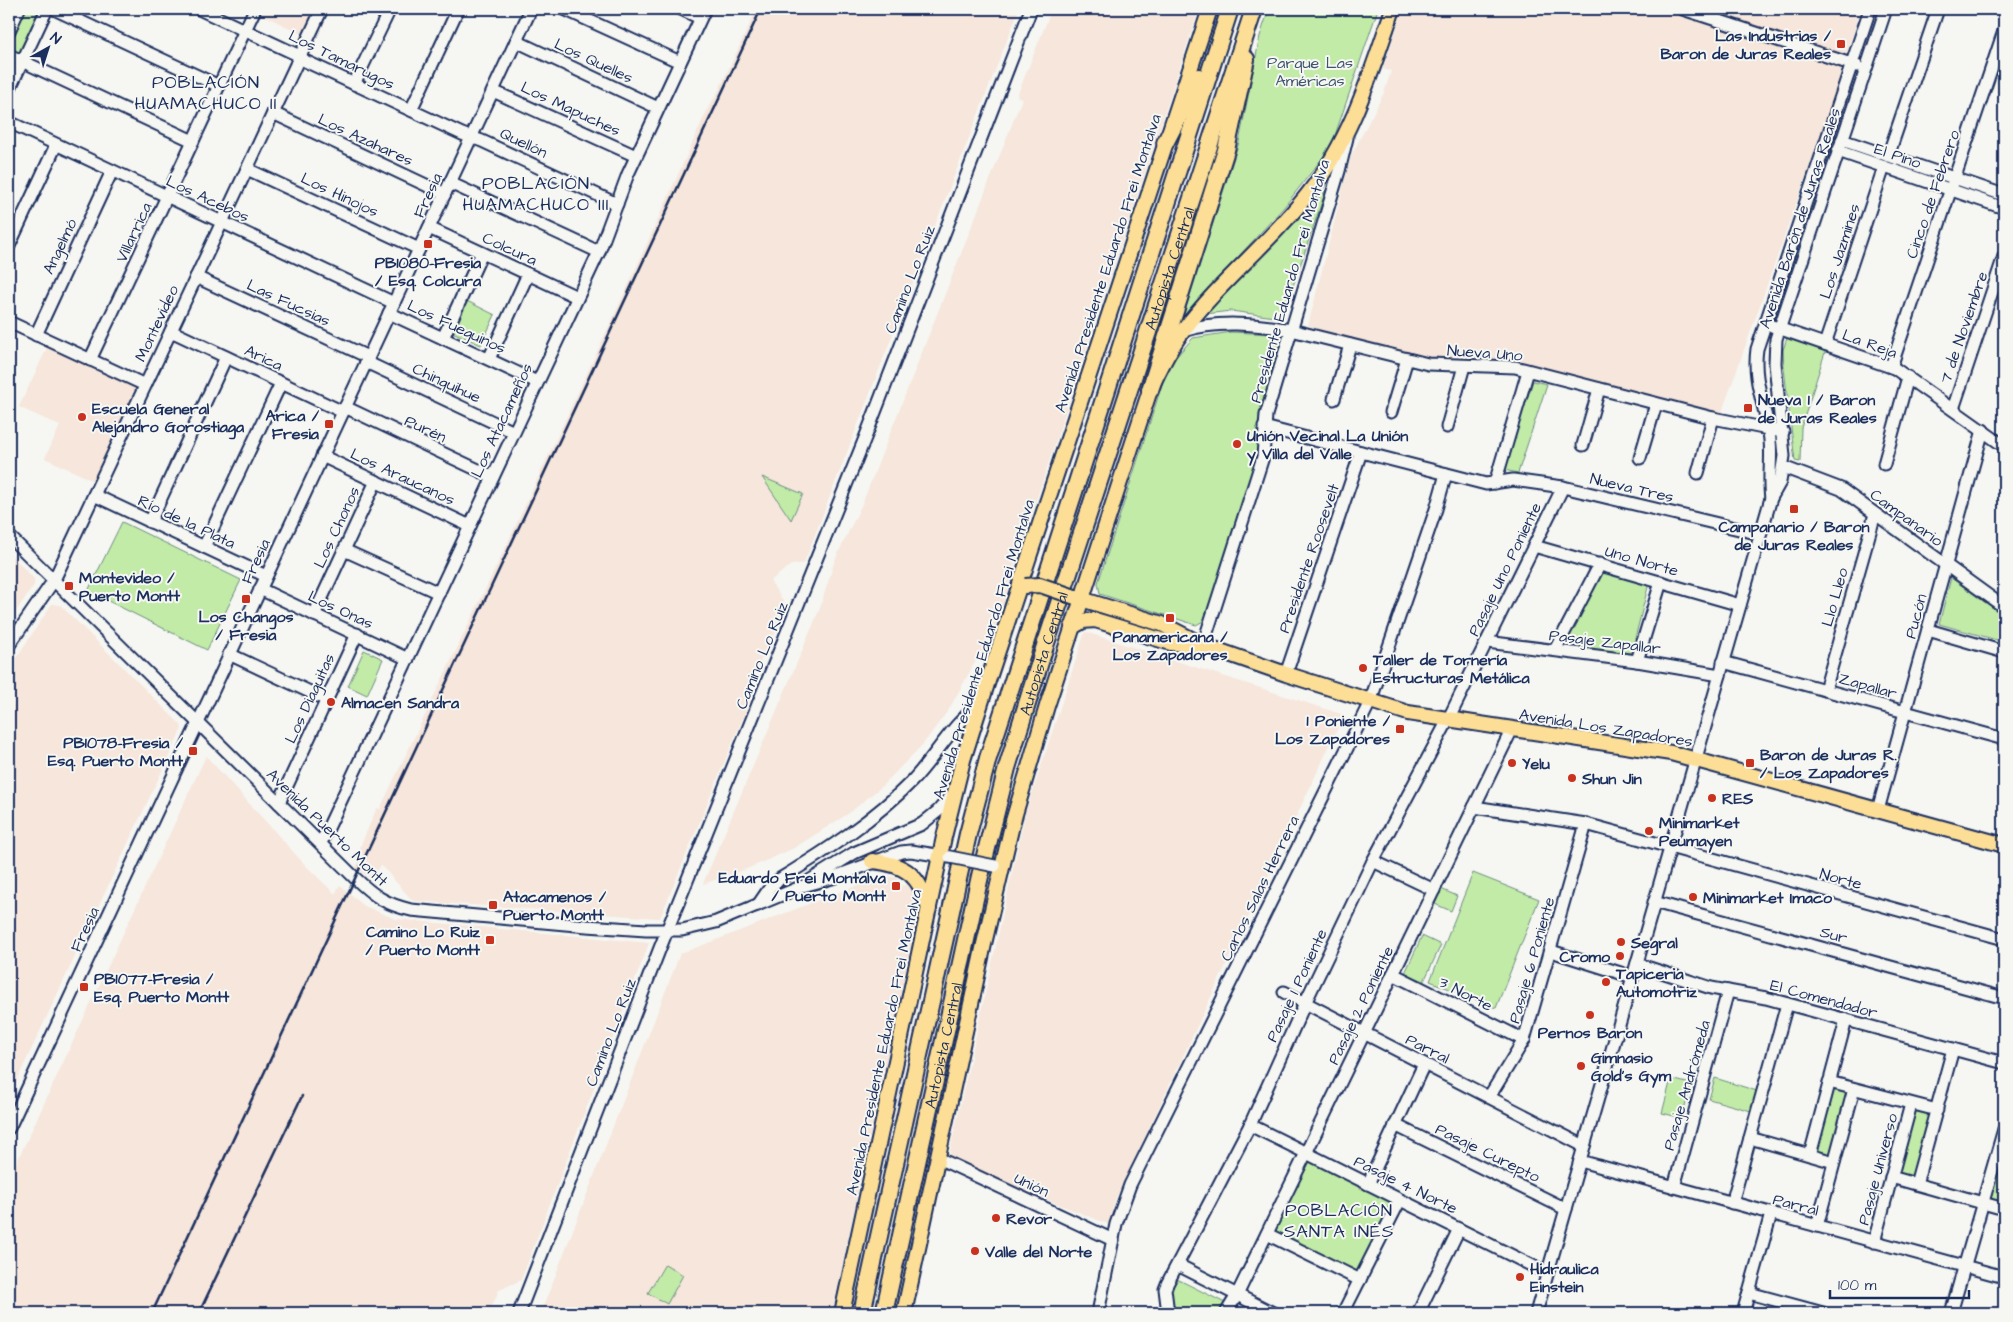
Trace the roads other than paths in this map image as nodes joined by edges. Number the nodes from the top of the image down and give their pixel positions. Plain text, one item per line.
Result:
1 (19, 9) edge
2 (47, 9) edge
3 (54, 9) edge
4 (199, 9) edge
5 (255, 9) edge
6 (322, 9) edge
7 (390, 9) edge
8 (458, 9) edge
9 (532, 9) edge
10 (564, 9) edge
11 (681, 9) edge
12 (1031, 9) edge
13 (1210, 9) edge
14 (1255, 9) edge
15 (1393, 9) edge
16 (1683, 9) edge
17 (1870, 9) edge
18 (1886, 9) edge
19 (1938, 9) edge
20 (703, 13) edge
21 (1228, 15) edge
22 (245, 30) junction
23 (9, 31) edge
24 (2004, 31) edge
25 (516, 41) junction
26 (9, 55) edge
27 (300, 56) junction
28 (22, 62) junction
29 (680, 62) junction
30 (1851, 64) junction
31 (1865, 69) junction
32 (354, 84) junction
33 (219, 86) junction
34 (9, 90) edge
35 (493, 90) junction
36 (658, 108) junction
37 (411, 110) junction
38 (273, 113) junction
39 (9, 122) edge
40 (1349, 129) junction
41 (471, 137) junction
42 (193, 141) junction
43 (1165, 143) junction
44 (56, 145) junction
45 (1840, 146) junction
46 (636, 156) junction
47 (1886, 162) junction
48 (247, 169) junction
49 (112, 171) junction
50 (450, 183) junction
51 (1953, 184) junction
52 (445, 194) junction
53 (2004, 195) edge
54 (167, 197) junction
55 (616, 204) junction
56 (2004, 208) edge
57 (222, 222) junction
58 (429, 228) junction
59 (9, 246) edge
60 (419, 249) junction
61 (598, 252) junction
62 (482, 253) junction
63 (2004, 256) edge
64 (528, 274) junction
65 (196, 276) junction
66 (577, 297) junction
67 (391, 308) junction
68 (9, 322) edge
69 (1765, 324) junction
70 (1779, 329) junction
71 (1291, 330) junction
72 (171, 331) junction
73 (1182, 331) junction
74 (36, 335) junction
75 (443, 338) junction
76 (1825, 344) junction
77 (1350, 345) junction
78 (226, 357) junction
79 (90, 360) junction
80 (367, 360) junction
81 (489, 360) junction
82 (1406, 360) junction
83 (1464, 366) junction
84 (1891, 367) junction
85 (1528, 370) junction
86 (1908, 377) junction
87 (537, 382) junction
88 (281, 383) junction
89 (145, 385) junction
90 (1599, 389) junction
91 (1150, 390) junction
92 (1334, 398) dead end
93 (1656, 404) junction
94 (1953, 409) junction
95 (344, 410) junction
96 (1391, 412) dead end
97 (1712, 418) junction
98 (1264, 427) junction
99 (1447, 427) dead end
100 (1768, 429) junction
101 (1983, 430) junction
102 (514, 432) junction
103 (1783, 432) junction
104 (1584, 445) dead end
105 (2004, 446) edge
106 (1361, 452) junction
107 (322, 456) junction
108 (1640, 458) dead end
109 (1884, 464) dead end
110 (1783, 467) junction
111 (1698, 472) dead end
112 (1446, 474) junction
113 (493, 477) junction
114 (376, 481) junction
115 (1494, 482) junction
116 (1564, 487) junction
117 (94, 495) junction
118 (1770, 498) junction
119 (1875, 514) junction
120 (150, 522) junction
121 (470, 526) junction
122 (1760, 534) junction
123 (9, 536) edge
124 (1534, 546) junction
125 (204, 547) junction
126 (344, 550) junction
127 (1600, 564) junction
128 (1946, 565) junction
129 (266, 576) junction
130 (54, 580) junction
131 (1660, 582) junction
132 (260, 589) junction
133 (1020, 590) junction
134 (438, 593) junction
135 (1078, 598) junction
136 (1740, 605) junction
137 (2004, 607) edge
138 (314, 614) junction
139 (1072, 627) junction
140 (1928, 630) junction
141 (356, 634) junction
142 (1487, 642) junction
143 (9, 645) edge
144 (1203, 645) junction
145 (1555, 650) junction
146 (2004, 652) edge
147 (229, 654) junction
148 (408, 659) junction
149 (1637, 660) junction
150 (1723, 662) junction
151 (1286, 674) junction
152 (1720, 675) junction
153 (1825, 690) junction
154 (326, 700) junction
155 (1370, 702) junction
156 (980, 703) junction
157 (1905, 712) junction
158 (1448, 720) junction
159 (197, 723) junction
160 (1512, 729) junction
161 (2004, 740) edge
162 (1695, 759) junction
163 (955, 792) junction
164 (280, 803) junction
165 (1474, 807) junction
166 (1878, 810) junction
167 (1586, 824) junction
168 (321, 843) junction
169 (2004, 845) edge
170 (1670, 848) junction
171 (946, 856) junction
172 (872, 861) junction
173 (1373, 861) junction
174 (998, 867) junction
175 (803, 886) junction
176 (1434, 890) junction
177 (1654, 902) junction
178 (758, 905) junction
179 (929, 910) junction
180 (667, 931) junction
181 (2004, 938) edge
182 (1551, 951) junction
183 (1636, 964) junction
184 (1393, 974) junction
185 (1633, 977) junction
186 (1728, 991) junction
187 (1284, 992) dead end
188 (2004, 998) edge
189 (1305, 1003) junction
190 (1787, 1004) junction
191 (1846, 1020) junction
192 (1364, 1033) junction
193 (1524, 1040) junction
194 (1953, 1049) junction
195 (2004, 1063) edge
196 (1424, 1064) junction
197 (1830, 1082) junction
198 (1854, 1088) junction
199 (1489, 1097) junction
200 (1911, 1104) junction
201 (1936, 1110) junction
202 (1250, 1125) junction
203 (1395, 1125) junction
204 (9, 1128) edge
205 (2004, 1129) edge
206 (1750, 1138) junction
207 (1584, 1146) junction
208 (1306, 1153) junction
209 (1810, 1155) junction
210 (938, 1158) junction
211 (1580, 1161) junction
212 (1834, 1162) junction
213 (1891, 1177) junction
214 (1368, 1184) junction
215 (1916, 1184) junction
216 (1674, 1187) junction
217 (1400, 1200) junction
218 (1732, 1203) junction
219 (1983, 1203) junction
220 (1566, 1209) junction
221 (2004, 1209) edge
222 (1771, 1214) junction
223 (1817, 1226) junction
224 (1459, 1229) junction
225 (1267, 1234) junction
226 (1113, 1240) junction
227 (1874, 1242) junction
228 (1178, 1265) junction
229 (1965, 1267) junction
230 (1548, 1273) junction
231 (2004, 1277) edge
232 (1360, 1280) junction
233 (1749, 1293) junction
234 (1237, 1295) junction
235 (519, 1313) edge
236 (842, 1313) edge
237 (862, 1313) edge
238 (884, 1313) edge
239 (904, 1313) edge
240 (1098, 1313) edge
241 (1168, 1313) edge
242 (1226, 1313) edge
243 (1273, 1313) edge
244 (1343, 1313) edge
245 (1418, 1313) edge
246 (1536, 1313) edge
247 (1743, 1313) edge
248 (1823, 1313) edge
249 (1951, 1313) edge

1 - 23 street
2 - 28 street
3 - 33 street
4 - 22 street, Los Tamarugos
5 - 22 street, Villarrica
6 - 27 street, Montevideo
7 - 32 street
8 - 37 street
9 - 25 street, Fresia
10 - 29 street
11 - 20 street
12 - 180 street, Camino Lo Ruiz
13 - 43 main road, Avenida Presidente Eduardo Frei Montalva
14 - 91 highway
14 - 238 highway, Autopista Central
15 - 40 main road
16 - 30 street
17 - 30 street, Avenida Barón de Juras Reales
18 - 31 street, Avenida Barón de Juras Reales
19 - 47 street, Los Jazmines
20 - 29 street, Los Atacameños
21 - 43 highway
21 - 237 highway, Autopista Central
22 - 27 street, Los Tamarugos
22 - 33 street, Villarrica
24 - 51 street, Cinco de Febrero
25 - 35 street, Fresia
25 - 36 street, Los Quelles
26 - 28 street
27 - 32 street, Los Tamarugos
27 - 38 street, Montevideo
28 - 34 street
28 - 42 street
29 - 36 street, Los Atacameños
30 - 31 street
30 - 69 street, Avenida Barón de Juras Reales
31 - 45 street, Avenida Barón de Juras Reales
32 - 37 street, Los Tamarugos
33 - 42 street, Villarrica
35 - 41 street, Fresia
35 - 46 street, Los Mapuches
36 - 46 street, Los Atacameños
37 - 41 street, Los Tamarugos
38 - 48 street, Montevideo
38 - 52 street, Los Azahares
39 - 44 street, Los Acebos
40 - 71 street, Presidente Eduardo Frei Montalva
40 - 73 main road
41 - 50 street, Fresia
41 - 55 street, Quellón
42 - 54 street, Villarrica
43 - 133 main road, Avenida Presidente Eduardo Frei Montalva
44 - 49 street, Los Acebos
44 - 59 street
45 - 47 street, El Pino
45 - 70 street, Avenida Barón de Juras Reales
46 - 55 street, Los Atacameños
47 - 51 street, El Pino
47 - 76 street, Los Jazmines
48 - 57 street, Montevideo
48 - 60 street, Los Hinojos
49 - 54 street, Los Acebos
49 - 74 street, Angelmó
50 - 52 street, Fresia
50 - 61 street
51 - 53 street, El Pino
51 - 56 street, El Pino
51 - 84 street, Cinco de Febrero
52 - 58 street, Fresia
54 - 57 street, Los Acebos
54 - 79 street, Villarrica
55 - 61 street, Los Atacameños
57 - 65 street, Montevideo
57 - 67 street, Los Acebos
58 - 60 street, Fresia
58 - 62 street, Colcura
60 - 67 street, Fresia
61 - 66 street, Los Atacameños
62 - 64 street, Colcura
62 - 75 street
63 - 94 street, 7 de Noviembre
64 - 66 street, Colcura
64 - 81 street
65 - 72 street, Montevideo
65 - 80 street, Las Fucsias
66 - 87 street, Los Atacameños
67 - 75 street, Los Fueguinos
67 - 80 street, Fresia
68 - 74 street
69 - 70 street, La Reja
69 - 100 street, Avenida Barón de Juras Reales
70 - 76 street, La Reja
70 - 103 street, Avenida Barón de Juras Reales
71 - 73 street, Nueva Uno
71 - 77 street, Nueva Uno
71 - 98 street, Presidente Eduardo Frei Montalva
72 - 78 street, Arica
72 - 89 street, Montevideo
73 - 91 main road
74 - 79 street
75 - 81 street, Los Fueguinos
76 - 84 street, La Reja
77 - 82 street, Nueva Uno
77 - 92 street
78 - 88 street, Arica
78 - 120 street
79 - 89 street
80 - 95 street, Fresia
80 - 102 street, Chinquihue
81 - 87 street, Los Fueguinos
82 - 83 street, Nueva Uno
82 - 96 street
83 - 85 street, Nueva Uno
83 - 99 street
84 - 86 street, La Reja
85 - 90 street, Nueva Uno
85 - 115 street
86 - 94 street, La Reja
86 - 109 street
87 - 102 street, Los Atacameños
88 - 95 street, Arica
88 - 125 street
89 - 117 street, Montevideo
90 - 93 street, Nueva Uno
90 - 104 street
91 - 135 main road
93 - 97 street, Nueva Uno
93 - 108 street
94 - 101 street, La Reja
95 - 107 street, Fresia
95 - 113 street, Purén
97 - 100 street, Nueva Uno
97 - 111 street
98 - 106 street, Nueva Tres
98 - 144 street, Presidente Eduardo Frei Montalva
100 - 103 street, Nueva Uno
100 - 118 street, Avenida Barón de Juras Reales
101 - 105 street, La Reja
101 - 128 street, Pucón
102 - 113 street, Los Atacameños
103 - 110 street, Avenida Barón de Juras Reales
106 - 112 street, Nueva Tres
106 - 151 street, Presidente Roosevelt
107 - 114 street, Los Araucanos
107 - 129 street, Fresia
110 - 118 street, Avenida Barón de Juras Reales
110 - 119 street, Campanario
112 - 115 street, Nueva Tres
112 - 155 street, Carlos Salas Herrera
113 - 121 street, Los Atacameños
114 - 121 street, Los Araucanos
114 - 126 street, Los Chonos
115 - 116 street, Nueva Tres
116 - 122 street, Nueva Tres
116 - 124 street, Pasaje Uno Poniente
117 - 120 street, Río de la Plata
117 - 130 street, Montevideo
118 - 122 street, Avenida Barón de Juras Reales
119 - 128 street, Campanario
119 - 153 street, Llo Lleo
120 - 125 street, Río de la Plata
121 - 134 street, Los Atacameños
122 - 136 street, Avenida Barón de Juras Reales
123 - 130 street, Avenida Puerto Montt
124 - 127 street, Uno Norte
124 - 142 street, Pasaje Uno Poniente
125 - 129 street, Río de la Plata
126 - 134 street
126 - 138 street, Los Chonos
127 - 131 street, Uno Norte
127 - 145 street
128 - 137 street, Campanario
128 - 140 street, Pucón
129 - 132 street, Fresia
130 - 143 street, Montevideo
130 - 159 street, Avenida Puerto Montt
131 - 136 street, Uno Norte
131 - 149 street
132 - 138 street, Los Onas
132 - 147 street, Fresia
133 - 135 main road, Avenida Los Zapadores, bridge
133 - 156 main road, Avenida Presidente Eduardo Frei Montalva
134 - 148 street, Los Atacameños
135 - 139 main road
135 - 144 main road, Avenida Los Zapadores
136 - 150 street, Avenida Barón de Juras Reales
138 - 141 street, Los Onas
139 - 144 main road, Avenida Los Zapadores
139 - 174 main road
140 - 146 street
140 - 157 street, Pucón
141 - 148 street, Los Onas
141 - 154 street, Los Diaguitas
142 - 145 street, Pasaje Zapallar
142 - 158 street, Pasaje Uno Poniente
144 - 151 main road, Avenida Los Zapadores
145 - 149 street, Pasaje Zapallar
147 - 154 street
147 - 159 street, Fresia
148 - 168 street, Los Atacameños
149 - 152 street, Pasaje Zapallar
150 - 152 street, Avenida Barón de Juras Reales
150 - 153 street, Zapallar
151 - 155 main road, Avenida Los Zapadores
152 - 162 street, Avenida Barón de Juras Reales
153 - 157 street, Zapallar
154 - 164 street, Los Diaguitas
155 - 158 main road, Avenida Los Zapadores
155 - 226 street, Carlos Salas Herrera
156 - 163 main road, Avenida Presidente Eduardo Frei Montalva
156 - 178 street
157 - 161 street, Zapallar
157 - 166 street, Pucón
158 - 160 main road, Avenida Los Zapadores
158 - 173 street, Pasaje 1 Poniente
159 - 164 street, Avenida Puerto Montt
159 - 204 street, Fresia
160 - 162 main road, Avenida Los Zapadores
160 - 165 street, Pasaje 2 Poniente
162 - 166 main road, Avenida Los Zapadores
162 - 170 street, Avenida Barón de Juras Reales
163 - 171 main road, Avenida Presidente Eduardo Frei Montalva
163 - 175 street, Avenida Puerto Montt
164 - 168 street, Avenida Puerto Montt
165 - 167 street, Norte
165 - 176 street, Pasaje 2 Poniente
166 - 169 main road, Avenida Los Zapadores
167 - 170 street, Norte
167 - 182 street, Pasaje 6 Poniente
168 - 180 street, Avenida Puerto Montt
170 - 177 street, Avenida Barón de Juras Reales
170 - 181 street, Norte
171 - 172 street, Avenida Puerto Montt
171 - 174 street, Avenida Puerto Montt, bridge
171 - 179 main road, Avenida Presidente Eduardo Frei Montalva
172 - 175 street, Avenida Puerto Montt
172 - 179 main road
173 - 176 street
173 - 189 street, Pasaje 1 Poniente
174 - 210 main road
175 - 178 street, Avenida Puerto Montt
176 - 184 street, Pasaje 2 Poniente
177 - 183 street, Avenida Barón de Juras Reales
177 - 188 street, Sur
178 - 180 street, Avenida Puerto Montt
179 - 236 main road, Avenida Presidente Eduardo Frei Montalva
180 - 235 street, Camino Lo Ruiz
182 - 185 street
182 - 193 street, Pasaje 6 Poniente
183 - 185 street, Avenida Barón de Juras Reales
183 - 186 street, El Comendador
184 - 192 street, Pasaje 2 Poniente
184 - 193 street, 3 Norte
185 - 207 street, Avenida Barón de Juras Reales
186 - 190 street, El Comendador
186 - 216 street, Pasaje Andrómeda
187 - 189 street, Parral
189 - 192 street, Parral
189 - 202 street, Pasaje 1 Poniente
190 - 191 street, El Comendador
190 - 206 street
191 - 194 street, El Comendador
191 - 197 street
192 - 196 street, Parral
192 - 208 street, Pasaje 2 Poniente
193 - 199 street, Pasaje 6 Poniente
194 - 195 street, El Comendador
194 - 201 street
196 - 199 street, Parral
196 - 203 street
197 - 198 street
197 - 209 street
198 - 200 street
198 - 212 street
199 - 207 street, Parral
200 - 201 street
200 - 213 street, Pasaje Universo
201 - 215 street
202 - 208 street, Pasaje 4 Norte
202 - 228 street, Pasaje 1 Poniente
203 - 214 street
203 - 220 street, Pasaje Curepto
205 - 219 street
206 - 209 street
206 - 218 street
207 - 211 street, Avenida Barón de Juras Reales
208 - 214 street, Pasaje 4 Norte
208 - 225 street, Pasaje 2 Poniente
209 - 212 street
210 - 226 street, Unión
210 - 239 main road
211 - 216 street, Parral
211 - 220 street, Avenida Barón de Juras Reales
212 - 223 street
213 - 215 street
213 - 227 street, Pasaje Universo
214 - 217 street, Pasaje 4 Norte
215 - 219 street
216 - 218 street, Parral
217 - 224 street, Pasaje 4 Norte
217 - 232 street
218 - 222 street, Parral
219 - 221 street
219 - 229 street
220 - 230 street, Avenida Barón de Juras Reales
222 - 223 street, Parral
222 - 233 street
223 - 227 street, Parral
224 - 230 street, Pasaje 4 Norte
224 - 245 street
225 - 232 street
225 - 234 street, Pasaje 2 Poniente
226 - 240 street, Carlos Salas Herrera
227 - 229 street, Parral
228 - 234 street
228 - 241 street, Pasaje 1 Poniente
229 - 231 street, Parral
229 - 249 street
230 - 246 street, Avenida Barón de Juras Reales
232 - 244 street
233 - 247 street
233 - 248 street
234 - 242 street, Pasaje 2 Poniente
234 - 243 street

